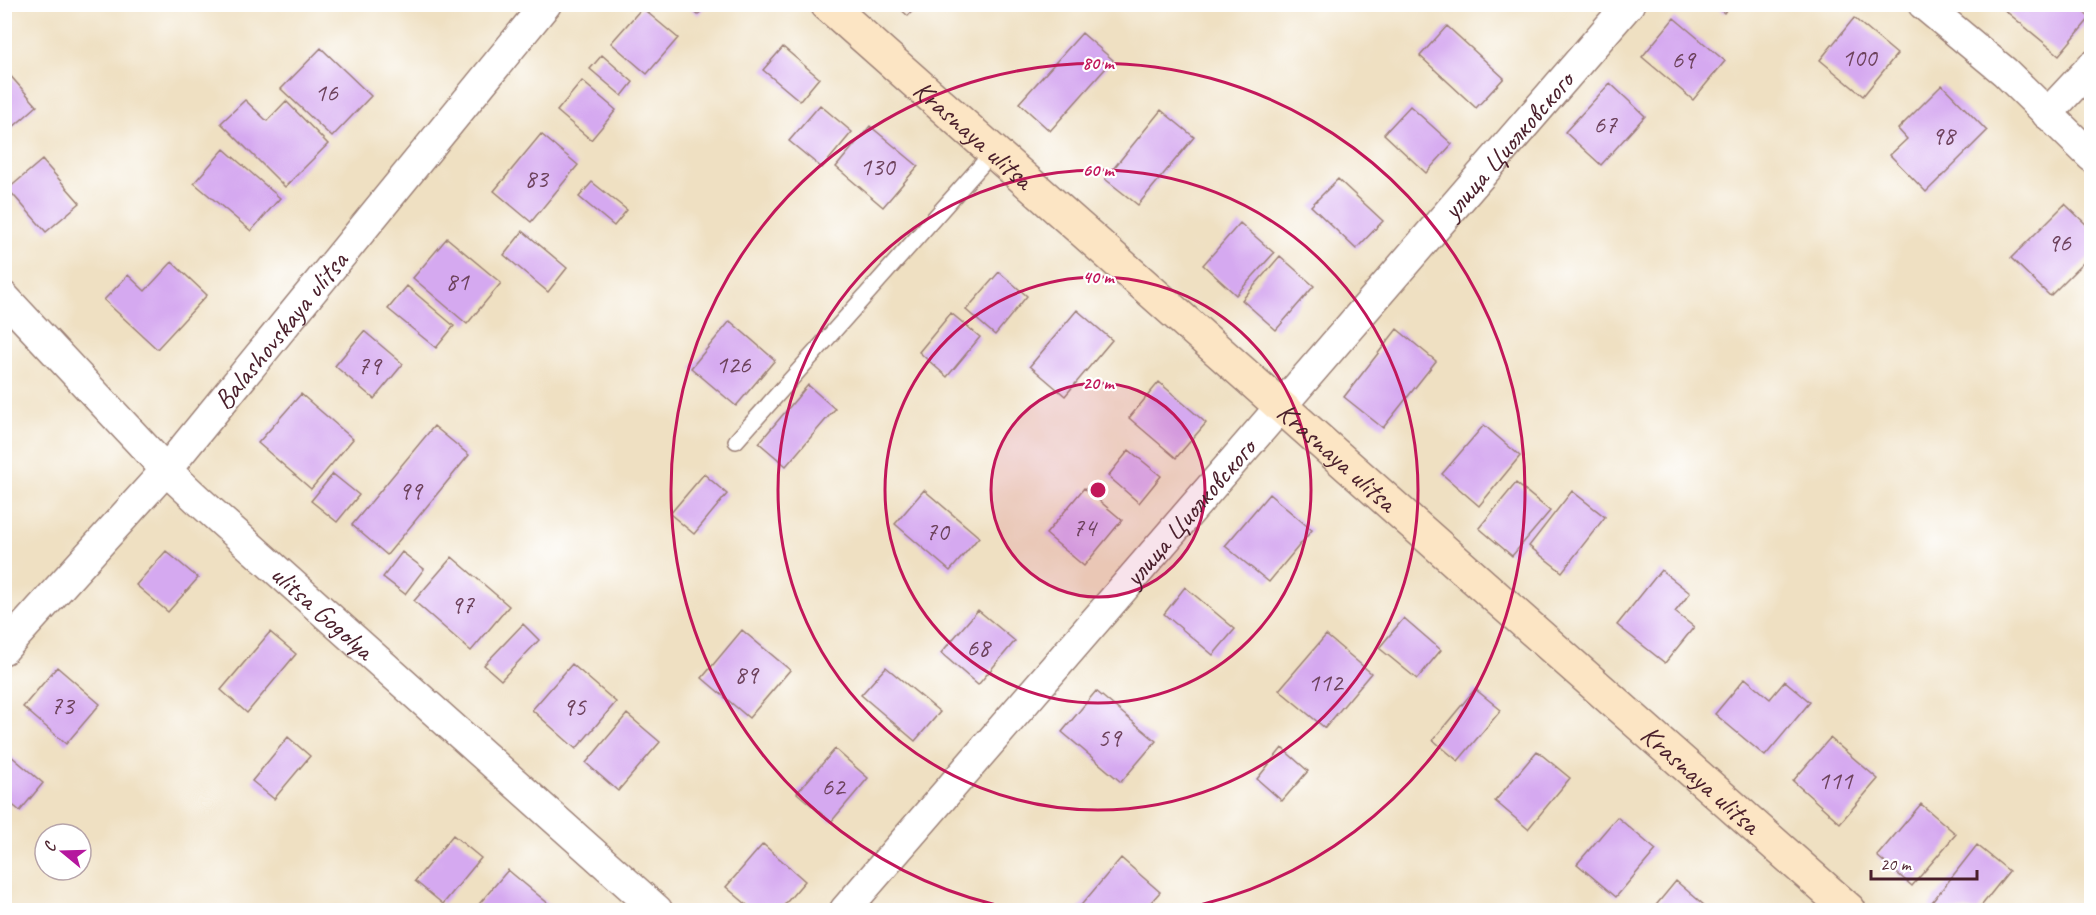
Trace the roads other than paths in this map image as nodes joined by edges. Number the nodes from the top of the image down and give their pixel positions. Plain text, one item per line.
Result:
1 (546, 4) edge
2 (827, 4) edge
3 (1629, 4) edge
4 (1923, 4) edge
5 (2091, 66) edge
6 (2047, 114) junction
7 (994, 151) junction
8 (2091, 157) edge
9 (4, 297) edge
10 (1281, 406) junction
11 (736, 441) dead end
12 (166, 470) junction
13 (4, 649) edge
14 (657, 910) edge
15 (845, 910) edge
16 (1849, 910) edge

1 - 12 street, Balashovskaya ulitsa
2 - 7 main road, Krasnaya ulitsa
3 - 10 street, улица Циолковского
4 - 6 street
5 - 6 street
6 - 8 street
7 - 10 main road, Krasnaya ulitsa
7 - 11 lane
9 - 12 street, ulitsa Gogolya
10 - 15 street, улица Циолковского
10 - 16 main road, Krasnaya ulitsa
12 - 13 street, Balashovskaya ulitsa
12 - 14 street, ulitsa Gogolya

